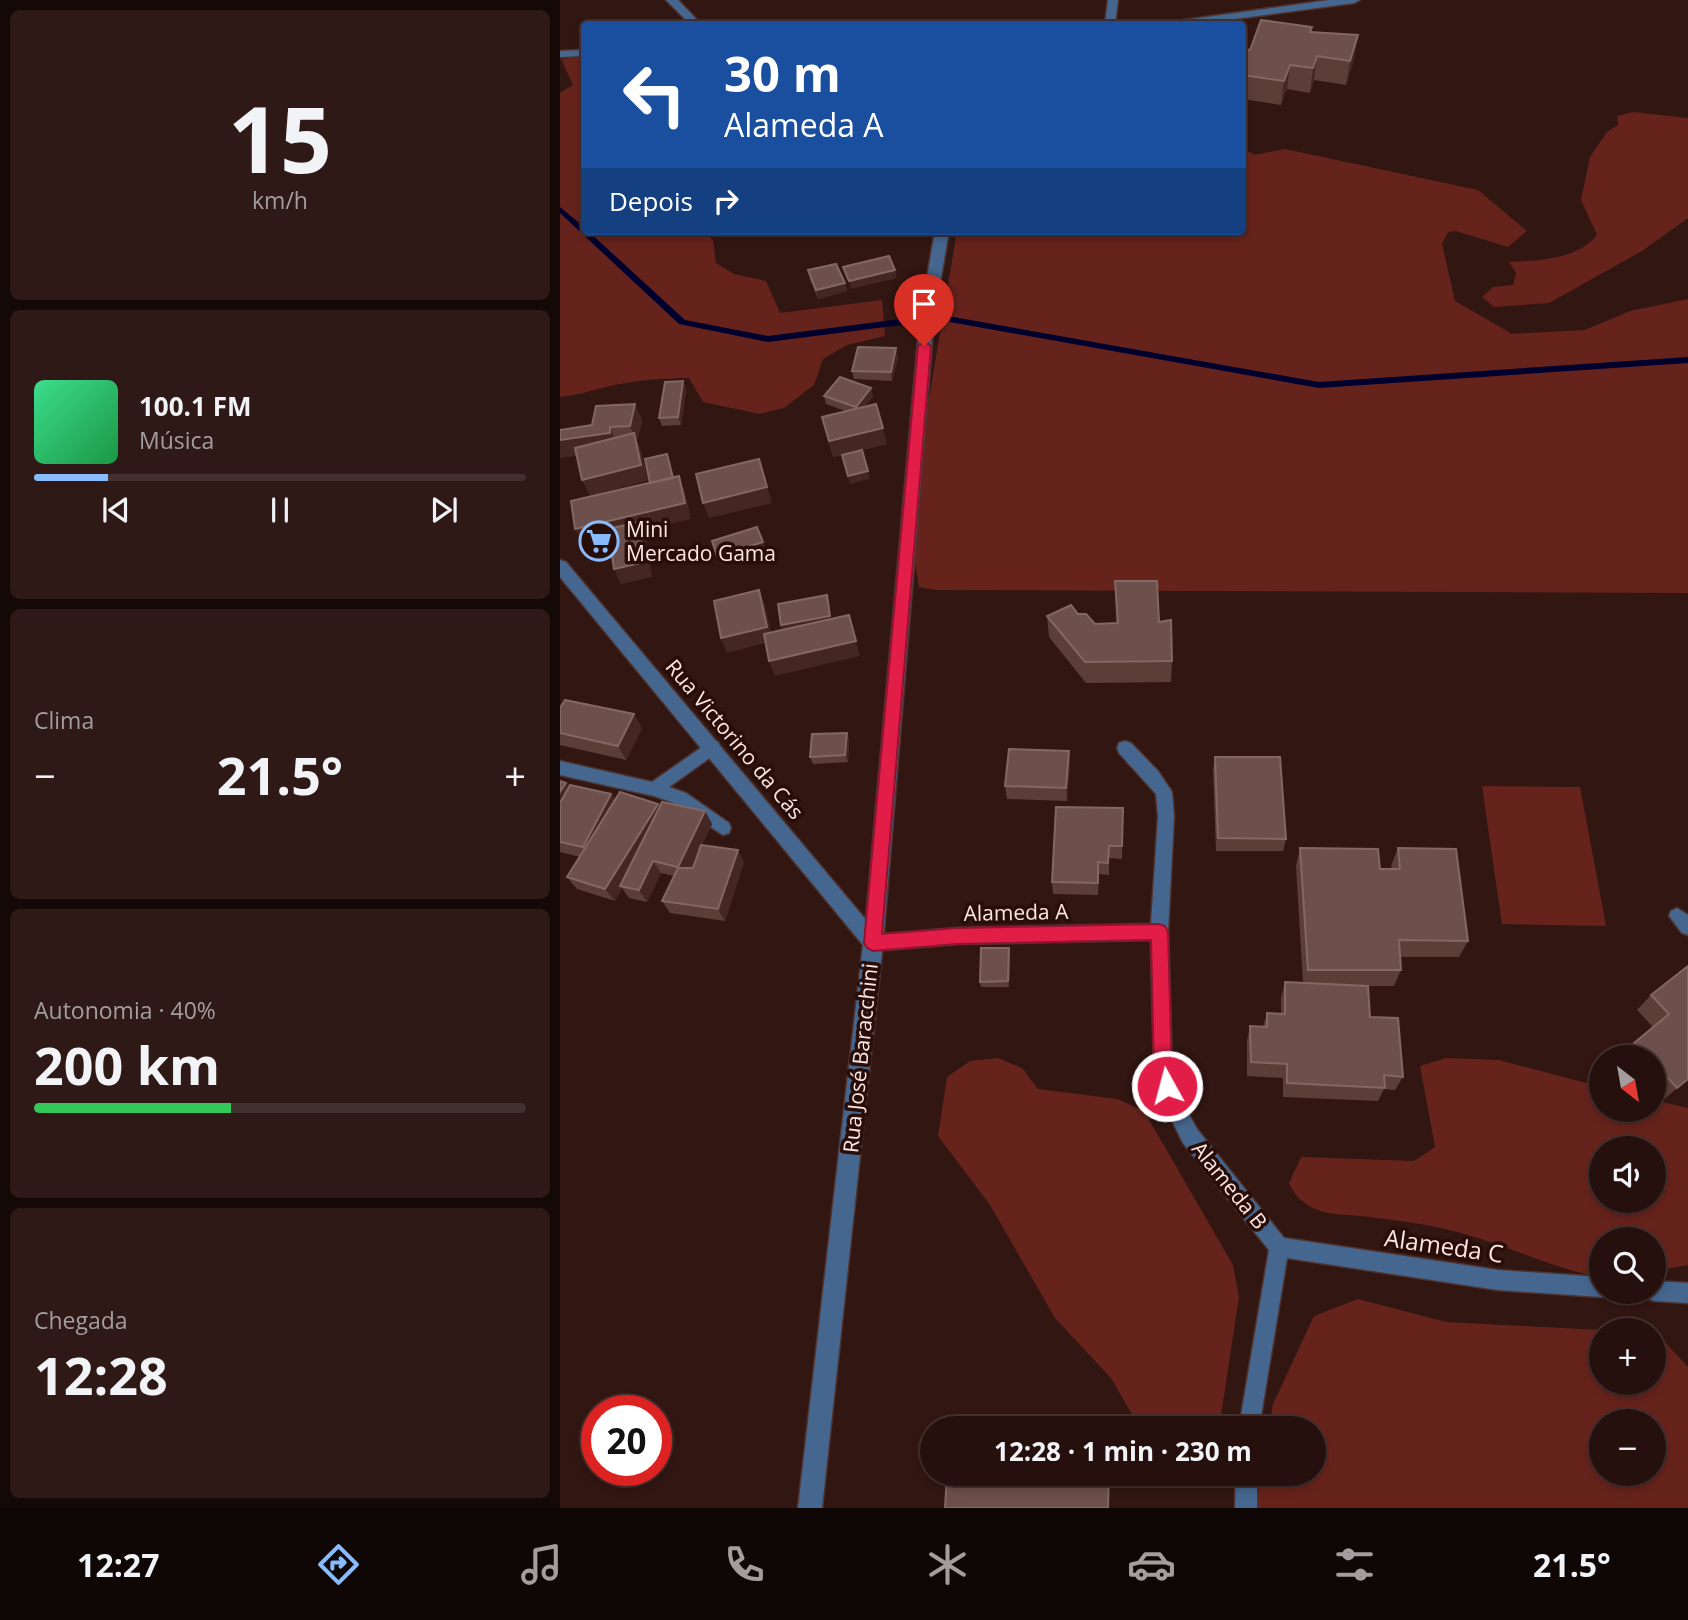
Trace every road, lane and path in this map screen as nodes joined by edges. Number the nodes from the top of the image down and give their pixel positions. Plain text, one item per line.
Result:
1 (672, 0) edge
2 (1113, 0) edge
3 (1354, 0) edge
4 (693, 21) edge
5 (1110, 21) edge
6 (1199, 21) edge
7 (581, 53) edge
8 (560, 54) edge
9 (941, 235) edge
10 (560, 566) edge
11 (712, 747) junction
12 (1125, 748) dead end
13 (560, 768) edge
14 (654, 789) junction
15 (723, 828) dead end
16 (1159, 932) junction
17 (873, 943) junction
18 (1279, 1247) junction
19 (1589, 1286) edge
20 (1666, 1292) edge
21 (1688, 1293) edge
22 (1251, 1416) edge
23 (1247, 1486) edge
24 (810, 1508) edge
25 (1246, 1508) edge

1 - 4 street
2 - 5 lane
3 - 6 street
7 - 8 street
9 - 17 street, Rua José Baracchini
10 - 11 street, Rua Victorino da Cás
11 - 14 lane
11 - 17 street, Rua Victorino da Cás
12 - 16 lane, Alameda B
13 - 14 lane
14 - 15 lane
16 - 17 lane, Alameda A
16 - 18 lane, Alameda B
17 - 24 street, Rua José Baracchini
18 - 19 lane, Alameda C
18 - 22 lane, Alameda B
20 - 21 lane
23 - 25 lane

